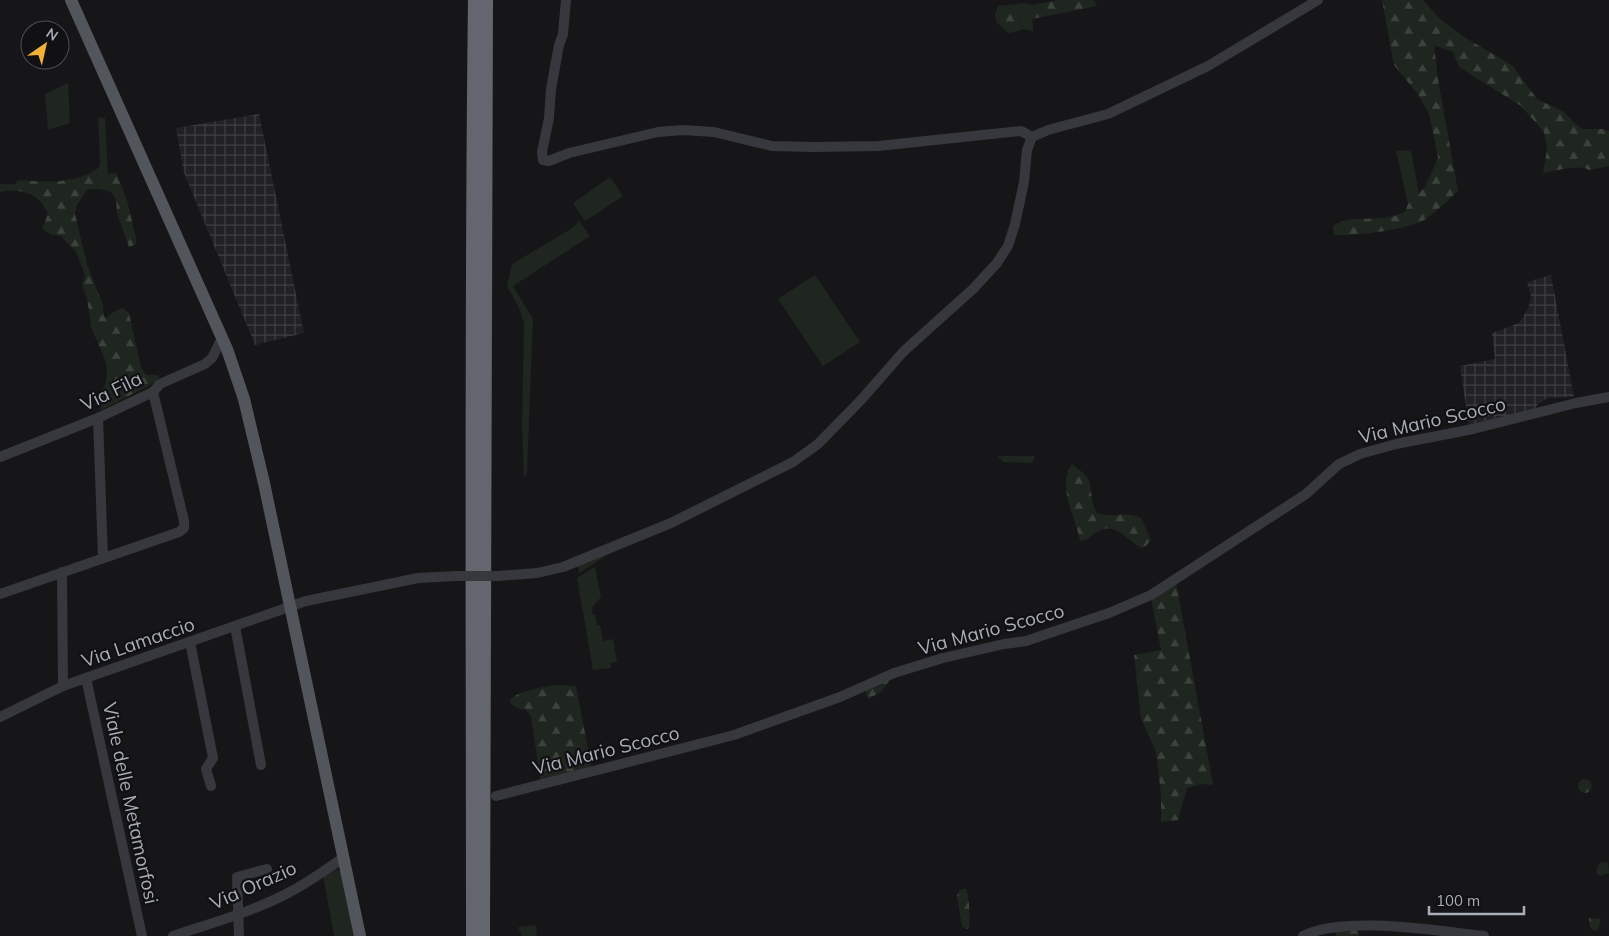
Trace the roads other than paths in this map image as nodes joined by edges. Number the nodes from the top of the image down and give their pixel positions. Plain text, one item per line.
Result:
1 (71, 0) edge
2 (475, 0) edge
3 (486, 0) edge
4 (566, 0) edge
5 (1318, 0) edge
6 (1032, 137) junction
7 (222, 338) junction
8 (153, 392) junction
9 (1609, 397) edge
10 (98, 418) junction
11 (0, 457) edge
12 (103, 558) junction
13 (62, 572) junction
14 (284, 584) junction
15 (0, 594) edge
16 (306, 601) junction
17 (290, 606) junction
18 (235, 626) junction
19 (294, 629) junction
20 (190, 642) junction
21 (86, 678) junction
22 (63, 686) junction
23 (0, 717) edge
24 (261, 765) dead end
25 (211, 786) dead end
26 (496, 796) dead end
27 (343, 858) junction
28 (267, 870) dead end
29 (238, 914) junction
30 (139, 920) junction
31 (132, 936) edge
32 (142, 936) edge
33 (173, 936) edge
34 (240, 936) edge
35 (360, 936) edge
36 (473, 936) edge
37 (483, 936) edge
38 (1303, 936) edge
39 (1484, 936) edge

1 - 7 main road
2 - 36 highway
3 - 37 highway
4 - 6 street
5 - 6 street
6 - 16 street, Via Lamaccio, bridge
7 - 8 street, Via Fila
7 - 14 main road
8 - 10 street, Via Fila
8 - 12 street
9 - 26 street, Via Mario Scocco
10 - 11 street, Via Fila
10 - 12 street
12 - 13 street
13 - 15 street
13 - 22 street
14 - 16 street
14 - 17 main road
16 - 17 street, Via Lamaccio
16 - 19 street
17 - 18 street, Via Lamaccio
17 - 19 main road
18 - 20 street, Via Lamaccio
18 - 24 street
19 - 27 main road
20 - 21 street, Via Lamaccio
20 - 25 street
21 - 22 street, Via Lamaccio
21 - 30 street, Viale delle Metamorfosi
22 - 23 street, Via Lamaccio
27 - 29 street, Via Orazio
27 - 35 main road
28 - 29 street
29 - 33 street, Via Orazio
29 - 34 street
30 - 31 street
30 - 32 street, Viale delle Metamorfosi
38 - 39 street

